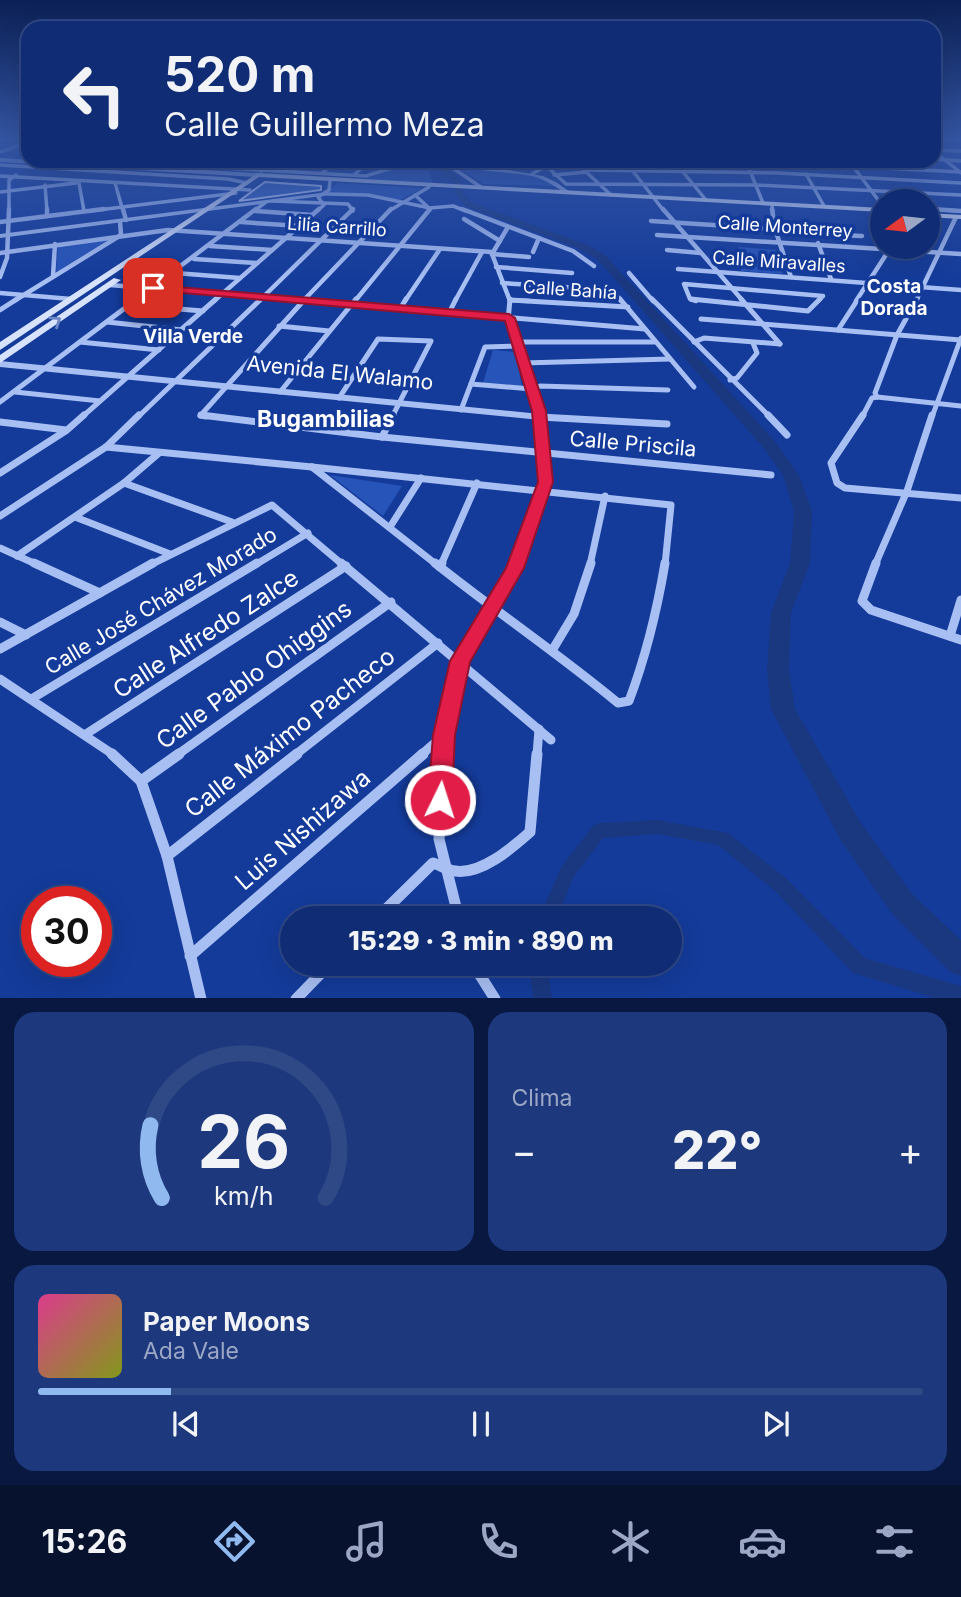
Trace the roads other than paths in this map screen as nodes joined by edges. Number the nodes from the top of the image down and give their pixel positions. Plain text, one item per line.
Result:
1 (187, 186) edge
2 (8, 187) edge
3 (45, 187) junction
4 (48, 187) edge
5 (81, 187) edge
6 (116, 187) edge
7 (150, 187) edge
8 (192, 187) edge
9 (237, 187) edge
10 (329, 187) edge
11 (422, 187) edge
12 (429, 187) junction
13 (441, 187) edge
14 (445, 187) junction
15 (479, 187) edge
16 (563, 187) edge
17 (574, 187) edge
18 (603, 187) edge
19 (643, 187) edge
20 (696, 187) edge
21 (757, 187) edge
22 (787, 187) edge
23 (248, 188) junction
24 (566, 188) junction
25 (815, 188) junction
26 (482, 189) junction
27 (870, 190) edge
28 (8, 191) junction
29 (233, 191) junction
30 (0, 192) edge
31 (323, 194) junction
32 (940, 194) edge
33 (415, 195) junction
34 (611, 195) junction
35 (961, 195) edge
36 (193, 197) junction
37 (653, 198) junction
38 (7, 200) junction
39 (706, 200) junction
40 (0, 201) edge
41 (157, 202) junction
42 (270, 202) junction
43 (763, 203) junction
44 (399, 204) junction
45 (324, 205) junction
46 (121, 206) junction
47 (226, 206) junction
48 (772, 206) junction
49 (824, 206) junction
50 (208, 208) junction
51 (430, 208) junction
52 (870, 208) edge
53 (7, 209) junction
54 (870, 209) edge
55 (0, 210) edge
56 (84, 211) junction
57 (255, 211) junction
58 (940, 213) edge
59 (312, 215) junction
60 (960, 215) edge
61 (47, 216) junction
62 (464, 219) dead end
63 (123, 220) junction
64 (7, 221) junction
65 (651, 221) dead end
66 (0, 222) edge
67 (241, 222) junction
68 (675, 222) junction
69 (300, 226) junction
70 (508, 227) junction
71 (775, 229) junction
72 (174, 230) junction
73 (189, 231) junction
74 (226, 233) junction
75 (656, 233) dead end
76 (4, 234) edge
77 (121, 235) junction
78 (686, 235) junction
79 (862, 236) dead end
80 (286, 238) junction
81 (539, 238) junction
82 (320, 240) junction
83 (500, 241) junction
84 (778, 241) junction
85 (358, 243) junction
86 (55, 244) junction
87 (818, 244) junction
88 (844, 245) junction
89 (209, 246) junction
90 (400, 246) junction
91 (869, 248) joint
92 (440, 249) junction
93 (272, 250) junction
94 (667, 250) dead end
95 (940, 251) edge
96 (7, 252) junction
97 (482, 252) junction
98 (0, 253) edge
99 (492, 253) junction
100 (701, 253) junction
101 (940, 253) edge
102 (961, 254) edge
103 (193, 258) junction
104 (885, 259) edge
105 (936, 259) edge
106 (257, 264) junction
107 (594, 266) dead end
108 (496, 267) junction
109 (678, 269) dead end
110 (174, 272) junction
111 (572, 272) dead end
112 (719, 272) junction
113 (629, 273) dead end
114 (53, 276) junction
115 (0, 277) edge
116 (791, 277) junction
117 (240, 278) junction
118 (831, 279) junction
119 (871, 282) junction
120 (502, 283) junction
121 (110, 285) junction
122 (924, 287) junction
123 (153, 288) junction
124 (734, 288) junction
125 (961, 290) edge
126 (0, 293) edge
127 (223, 294) junction
128 (25, 295) junction
129 (262, 297) junction
130 (71, 299) junction
131 (510, 300) junction
132 (304, 301) junction
133 (130, 305) junction
134 (352, 305) junction
135 (749, 305) junction
136 (628, 307) junction
137 (400, 309) junction
138 (0, 310) edge
139 (203, 311) junction
140 (449, 313) junction
141 (509, 318) junction
142 (701, 319) dead end
143 (106, 322) junction
144 (764, 324) junction
145 (279, 326) junction
146 (645, 329) junction
147 (182, 330) junction
148 (838, 330) junction
149 (330, 331) junction
150 (897, 335) junction
151 (961, 339) edge
152 (80, 342) junction
153 (654, 342) junction
154 (694, 342) junction
155 (753, 342) junction
156 (516, 344) junction
157 (159, 350) junction
158 (1, 357) edge
159 (670, 359) junction
160 (523, 363) junction
161 (49, 366) junction
162 (130, 374) junction
163 (176, 379) junction
164 (730, 380) junction
165 (226, 384) junction
166 (471, 384) junction
167 (694, 387) dead end
168 (282, 389) junction
169 (532, 389) junction
170 (668, 390) dead end
171 (14, 392) junction
172 (341, 396) junction
173 (877, 397) junction
174 (100, 401) junction
175 (0, 402) edge
176 (401, 402) junction
177 (937, 403) junction
178 (961, 406) edge
179 (462, 407) junction
180 (543, 415) junction
181 (0, 422) edge
182 (667, 424) dead end
183 (67, 430) junction
184 (787, 435) dead end
185 (382, 437) junction
186 (106, 447) junction
187 (159, 453) junction
188 (544, 454) junction
189 (312, 467) junction
190 (0, 473) edge
191 (771, 475) dead end
192 (421, 478) junction
193 (124, 483) junction
194 (477, 483) junction
195 (543, 489) junction
196 (907, 491) junction
197 (605, 496) junction
198 (961, 498) edge
199 (0, 516) edge
200 (75, 517) junction
201 (232, 522) junction
202 (390, 527) junction
203 (308, 533) junction
204 (0, 548) edge
205 (170, 554) junction
206 (17, 556) junction
207 (346, 566) junction
208 (440, 566) junction
209 (100, 593) junction
210 (961, 600) edge
211 (391, 602) junction
212 (493, 609) junction
213 (0, 622) edge
214 (26, 635) junction
215 (950, 636) junction
216 (961, 640) edge
217 (438, 643) junction
218 (0, 649) edge
219 (553, 649) junction
220 (460, 661) junction
221 (0, 679) edge
222 (33, 698) junction
223 (539, 729) junction
224 (86, 734) junction
225 (444, 735) junction
226 (551, 740) dead end
227 (141, 781) junction
228 (167, 856) junction
229 (444, 866) junction
230 (389, 906) edge
231 (455, 906) edge
232 (190, 956) junction
233 (318, 976) edge
234 (481, 976) edge
235 (201, 998) edge
236 (297, 998) edge
237 (494, 998) edge

1 - 36 street
2 - 28 street
3 - 4 street
3 - 28 street
3 - 61 street
5 - 56 street
6 - 46 street
7 - 41 street
8 - 29 street
9 - 23 street
10 - 31 street
11 - 12 main road
12 - 14 main road
12 - 33 street
13 - 14 main road
14 - 26 main road
15 - 26 street
16 - 24 street
17 - 24 street
18 - 34 street
19 - 37 street
20 - 39 street
21 - 43 street
22 - 25 street
23 - 29 main road
23 - 47 main road
24 - 26 main road
24 - 34 main road
25 - 27 street
25 - 49 street
26 - 37 main road
28 - 30 street
28 - 38 street
29 - 36 street
29 - 50 main road
31 - 42 street
31 - 44 street
31 - 45 street
31 - 47 street
32 - 35 street
33 - 44 street
33 - 51 street
34 - 37 main road
36 - 41 street
37 - 39 main road
37 - 48 main road
37 - 68 street
38 - 40 street
38 - 53 street
39 - 43 main road
41 - 46 street
42 - 45 street
42 - 47 street
42 - 57 street
43 - 49 main road
44 - 51 street
44 - 85 street
45 - 59 street
45 - 82 street
46 - 56 street
46 - 63 street
47 - 50 street
47 - 73 main road
48 - 54 main road
48 - 71 street
49 - 52 main road
50 - 63 street
50 - 72 main road
51 - 70 street
51 - 90 street
53 - 55 street
53 - 64 street
56 - 61 street
57 - 59 street
57 - 67 street
58 - 60 main road
59 - 69 street
60 - 95 street
61 - 64 street
62 - 83 street
63 - 76 street
63 - 77 street
64 - 66 street
64 - 76 street
65 - 68 street
67 - 69 street
67 - 74 street
68 - 71 street
68 - 78 street
69 - 80 street
70 - 81 street
70 - 83 street
71 - 84 street
72 - 73 street, Lilia Carrillo
72 - 77 street, Lilia Carrillo
72 - 130 main road
73 - 74 street, Lilia Carrillo
73 - 121 main road
74 - 80 street, Lilia Carrillo
74 - 89 street
75 - 78 street, Calle Monterrey
76 - 96 street
77 - 86 street, Lilia Carrillo
77 - 114 street
78 - 84 street, Calle Monterrey
78 - 100 street
79 - 88 street
80 - 82 street, Lilia Carrillo
80 - 93 street
81 - 99 street, Lilia Carrillo
81 - 107 street
82 - 85 street, Lilia Carrillo
82 - 129 street
83 - 99 street
84 - 87 street, Calle Monterrey
84 - 116 street
85 - 90 street, Lilia Carrillo
85 - 132 street
86 - 96 street, Lilia Carrillo
86 - 114 street
87 - 88 street, Calle Monterrey
87 - 91 street, Calle Monterrey
87 - 118 street
88 - 91 street, Calle Monterrey
89 - 93 street
89 - 103 street
90 - 92 street, Lilia Carrillo
90 - 134 street
92 - 97 street, Lilia Carrillo
92 - 137 street
93 - 106 street
94 - 100 street
96 - 98 street, Lilia Carrillo
96 - 115 street
97 - 99 street, Lilia Carrillo
97 - 140 street
99 - 108 street
100 - 112 street
101 - 102 street, Calle Monterrey
103 - 106 street
103 - 110 street
104 - 119 street
105 - 122 street
106 - 117 street
108 - 111 street
108 - 120 street
109 - 112 street, Calle Miravalles
110 - 117 street
110 - 123 street
112 - 116 street, Calle Miravalles
112 - 124 street
113 - 154 street
114 - 128 street
116 - 118 street, Calle Miravalles
117 - 127 street
118 - 119 street, Calle Miravalles
119 - 122 street, Calle Miravalles
119 - 148 street
120 - 131 street
120 - 136 street
121 - 123 street
158 -> 121 main road
122 - 125 street, Calle Miravalles
122 - 150 street
123 - 127 street
123 - 133 street
124 - 135 street
124 - 135 street
124 - 135 street
126 - 128 street
127 - 129 street
127 - 139 street
128 - 130 street
128 - 138 street
129 - 132 street
129 - 163 street
130 - 158 main road
131 - 136 street, Calle Bahía
131 - 141 street
132 - 134 street
132 - 145 street
133 - 139 street
133 - 143 street
134 - 137 street
134 - 149 street
135 - 144 street
136 - 146 street
137 - 140 street
139 - 147 street
140 - 141 street
141 - 146 street
141 - 156 street
142 - 144 street
143 - 147 street
143 - 152 street
144 - 148 street
144 - 155 street
145 - 149 street
145 - 165 street
146 - 153 street
147 - 157 street
148 - 150 street
149 - 168 street
150 - 151 street
150 - 173 street
151 - 177 street
152 - 157 street
152 - 161 street
153 - 156 street
153 - 159 street
154 - 155 street
154 - 164 street
155 - 164 street
156 - 160 street
156 - 166 street
157 - 162 street
158 - 161 street, Avenida El Walamo
159 - 160 street
159 - 167 street
160 - 169 street
161 - 162 street, Avenida El Walamo
161 - 171 street
162 - 163 street, Avenida El Walamo
162 - 174 street
163 - 165 street, Avenida El Walamo
163 - 186 street
164 - 184 street
165 - 168 street, Avenida El Walamo
165 - 185 street, Calle Priscila
166 - 169 street
166 - 179 street
168 - 172 street, Avenida El Walamo
169 - 170 street
169 - 180 street
171 - 174 street
171 - 175 street
172 - 176 street, Avenida El Walamo
172 - 176 street
173 - 177 street
173 - 196 street
174 - 183 street
176 - 179 street, Avenida El Walamo
176 - 185 street
177 - 178 street
177 - 196 street
179 - 180 street, Avenida El Walamo
180 - 182 street, Avenida El Walamo
180 - 188 street
181 - 183 street
183 - 190 street
185 - 188 street, Calle Priscila
186 - 187 street
186 - 199 street
187 - 189 street
187 - 193 street
188 - 191 street, Calle Priscila
188 - 195 street
189 - 192 street
189 - 202 street
192 - 194 street
192 - 202 street
193 - 200 street
193 - 201 street
194 - 195 street
194 - 208 street
195 - 197 street
195 - 212 street
196 - 198 street
196 - 215 street
197 - 219 street
197 - 219 street
200 - 205 street
200 - 206 street
201 - 203 street
201 - 205 street
202 - 208 street
203 - 207 street
203 - 222 street, Calle José Chávez Morado
204 - 206 street
205 - 209 street
206 - 209 street
207 - 211 street
207 - 224 street, Calle Alfredo Zalce
208 - 212 street
209 - 214 street
210 - 215 street
211 - 217 street
211 - 227 street, Calle Pablo Ohiggins
212 - 219 street
212 - 220 street
213 - 214 street
214 - 218 street
215 - 216 street
217 - 220 street
217 - 228 street, Calle Máximo Pacheco
220 - 223 street
220 - 225 street
221 - 222 street
222 - 224 street
223 - 226 street
223 - 229 street
224 - 227 street
225 - 229 street
225 - 232 street, Luis Nishizawa
227 - 228 street
228 - 232 street
229 - 230 street
229 - 231 street
232 - 235 street
233 - 236 street
234 - 237 street

